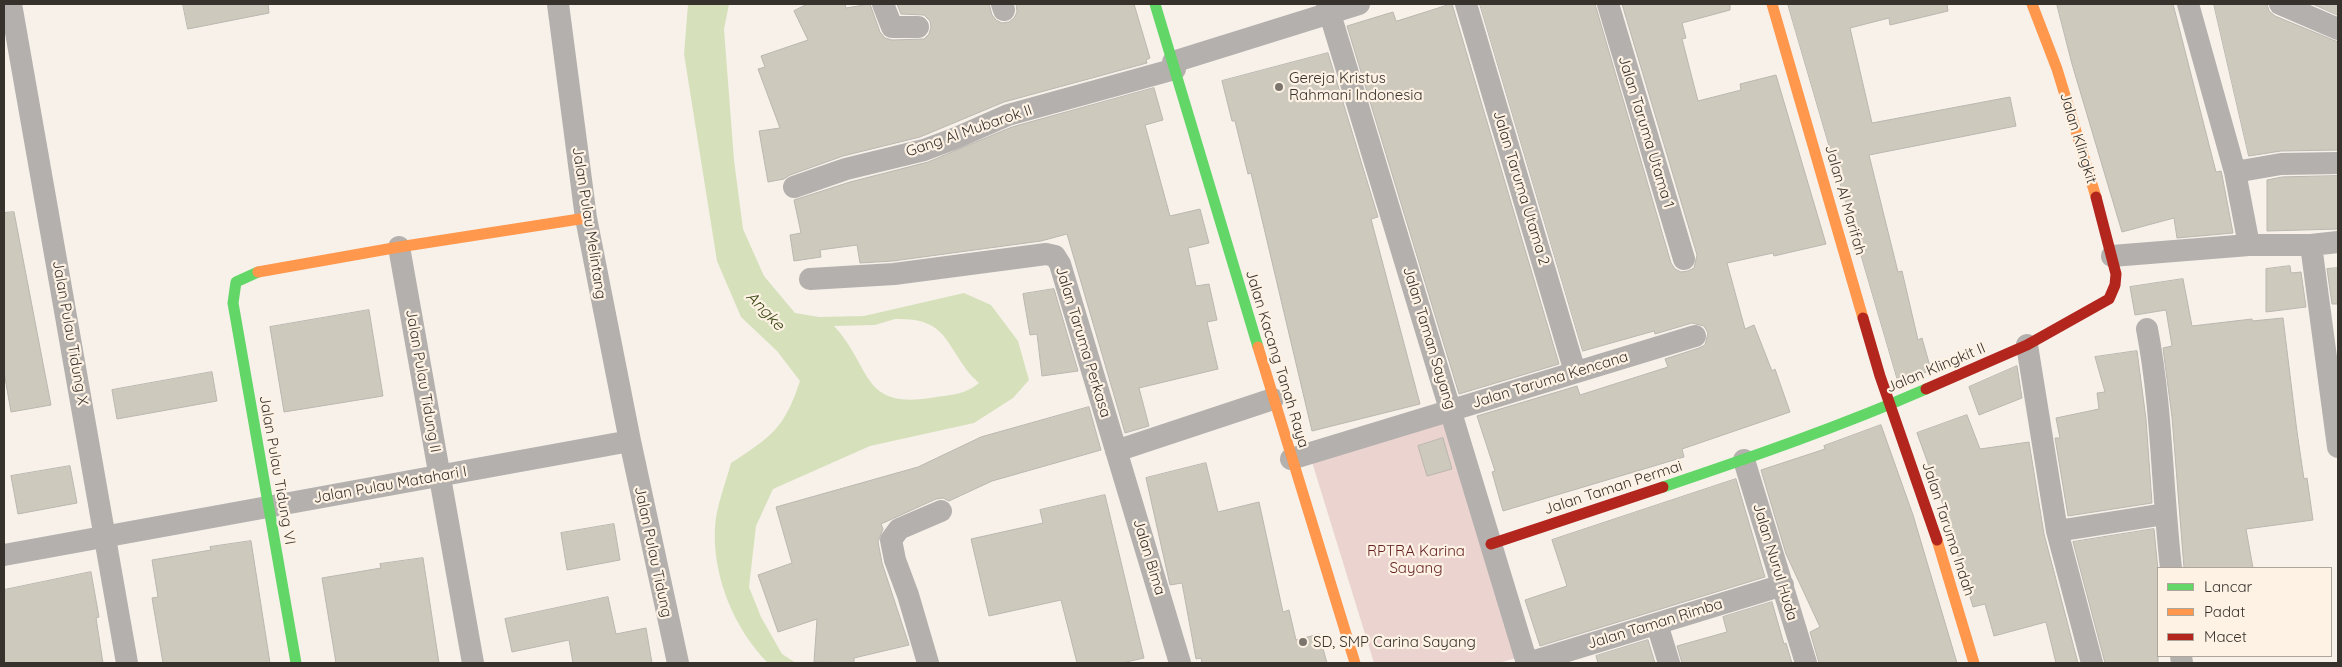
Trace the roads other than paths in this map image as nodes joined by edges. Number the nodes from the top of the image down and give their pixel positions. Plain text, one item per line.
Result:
1 (12, 4) edge
2 (558, 4) edge
3 (883, 4) edge
4 (1155, 4) edge
5 (1359, 4) edge
6 (1466, 4) edge
7 (1608, 4) edge
8 (1772, 4) edge
9 (2032, 4) edge
10 (2188, 4) edge
11 (2280, 4) edge
12 (1329, 8) edge
13 (918, 27) dead end
14 (2338, 29) edge
15 (1174, 66) junction
16 (2338, 163) edge
17 (2235, 172) junction
18 (794, 187) dead end
19 (586, 218) junction
20 (2338, 242) edge
21 (2249, 245) junction
22 (2311, 245) junction
23 (399, 247) junction
24 (1684, 259) dead end
25 (2114, 265) junction
26 (810, 279) dead end
27 (2147, 329) dead end
28 (1695, 336) dead end
29 (2027, 345) junction
30 (1575, 372) junction
31 (1273, 399) junction
32 (1890, 405) junction
33 (1451, 410) junction
34 (630, 441) junction
35 (2338, 447) edge
36 (1116, 451) junction
37 (1291, 459) junction
38 (1744, 460) junction
39 (440, 476) junction
40 (269, 507) junction
41 (941, 511) dead end
42 (2164, 514) junction
43 (2058, 531) junction
44 (105, 537) junction
45 (1491, 544) junction
46 (4, 555) edge
47 (2171, 567) edge
48 (1783, 585) junction
49 (1657, 624) junction
50 (128, 663) edge
51 (296, 663) edge
52 (473, 663) edge
53 (678, 663) edge
54 (928, 663) edge
55 (1180, 663) edge
56 (1355, 663) edge
57 (1527, 663) edge
58 (1669, 663) edge
59 (1806, 663) edge
60 (1974, 663) edge
61 (2092, 663) edge

1 - 44 street, Jalan Pulau Tidung X
2 - 19 street, Jalan Pulau Melintang
3 - 13 street
4 - 15 street, Jalan Kacang Tanah Raya
5 - 12 street, Gang Al Mubarok II
6 - 30 street, Jalan Taruma Utama 2
7 - 24 street, Jalan Taruma Utama 1
8 - 32 street, Jalan Al Marifah
9 - 25 street, Jalan Klingkit
10 - 17 street
11 - 14 street
12 - 15 street, Gang Al Mubarok II
12 - 33 street, Jalan Taman Sayang
15 - 18 street, Gang Al Mubarok II
15 - 31 street, Jalan Kacang Tanah Raya
16 - 17 street
17 - 21 street
19 - 23 street
19 - 34 street, Jalan Pulau Melintang
20 - 22 street
21 - 22 street
21 - 25 street
22 - 35 street
23 - 39 street, Jalan Pulau Tidung II
23 - 40 street, Jalan Pulau Tidung VI
25 - 29 street, Jalan Klingkit II
26 - 36 street, Jalan Taruma Perkasa
27 - 42 street
28 - 30 street, Jalan Taruma Kencana
29 - 32 street, Jalan Klingkit II
29 - 43 street
30 - 33 street, Jalan Taruma Kencana
31 - 36 street
31 - 37 street, Jalan Kacang Tanah Raya
32 - 38 street, Jalan Klingkit II
32 - 60 street, Jalan Taruma Indah
33 - 37 street, Jalan Taruma Kencana
33 - 45 street, Jalan Taman Sayang
34 - 39 street, Jalan Pulau Matahari I
34 - 53 street, Jalan Pulau Tidung
36 - 55 street, Jalan Bima
37 - 56 street, Jalan Kacang Tanah Raya
38 - 45 street, Jalan Taman Permai
38 - 48 street, Jalan Nurul Huda
39 - 40 street, Jalan Pulau Matahari I
39 - 52 street, Jalan Pulau Tidung II
40 - 44 street, Jalan Pulau Matahari I
40 - 51 street, Jalan Pulau Tidung VI
41 - 54 street
42 - 43 street
42 - 47 street
43 - 61 street
44 - 46 street, Jalan Pulau Matahari I
44 - 50 street, Jalan Pulau Tidung X
45 - 57 street, Jalan Taman Sayang
48 - 49 street, Jalan Taman Rimba
48 - 59 street, Jalan Nurul Huda
49 - 57 street, Jalan Taman Rimba
49 - 58 street

